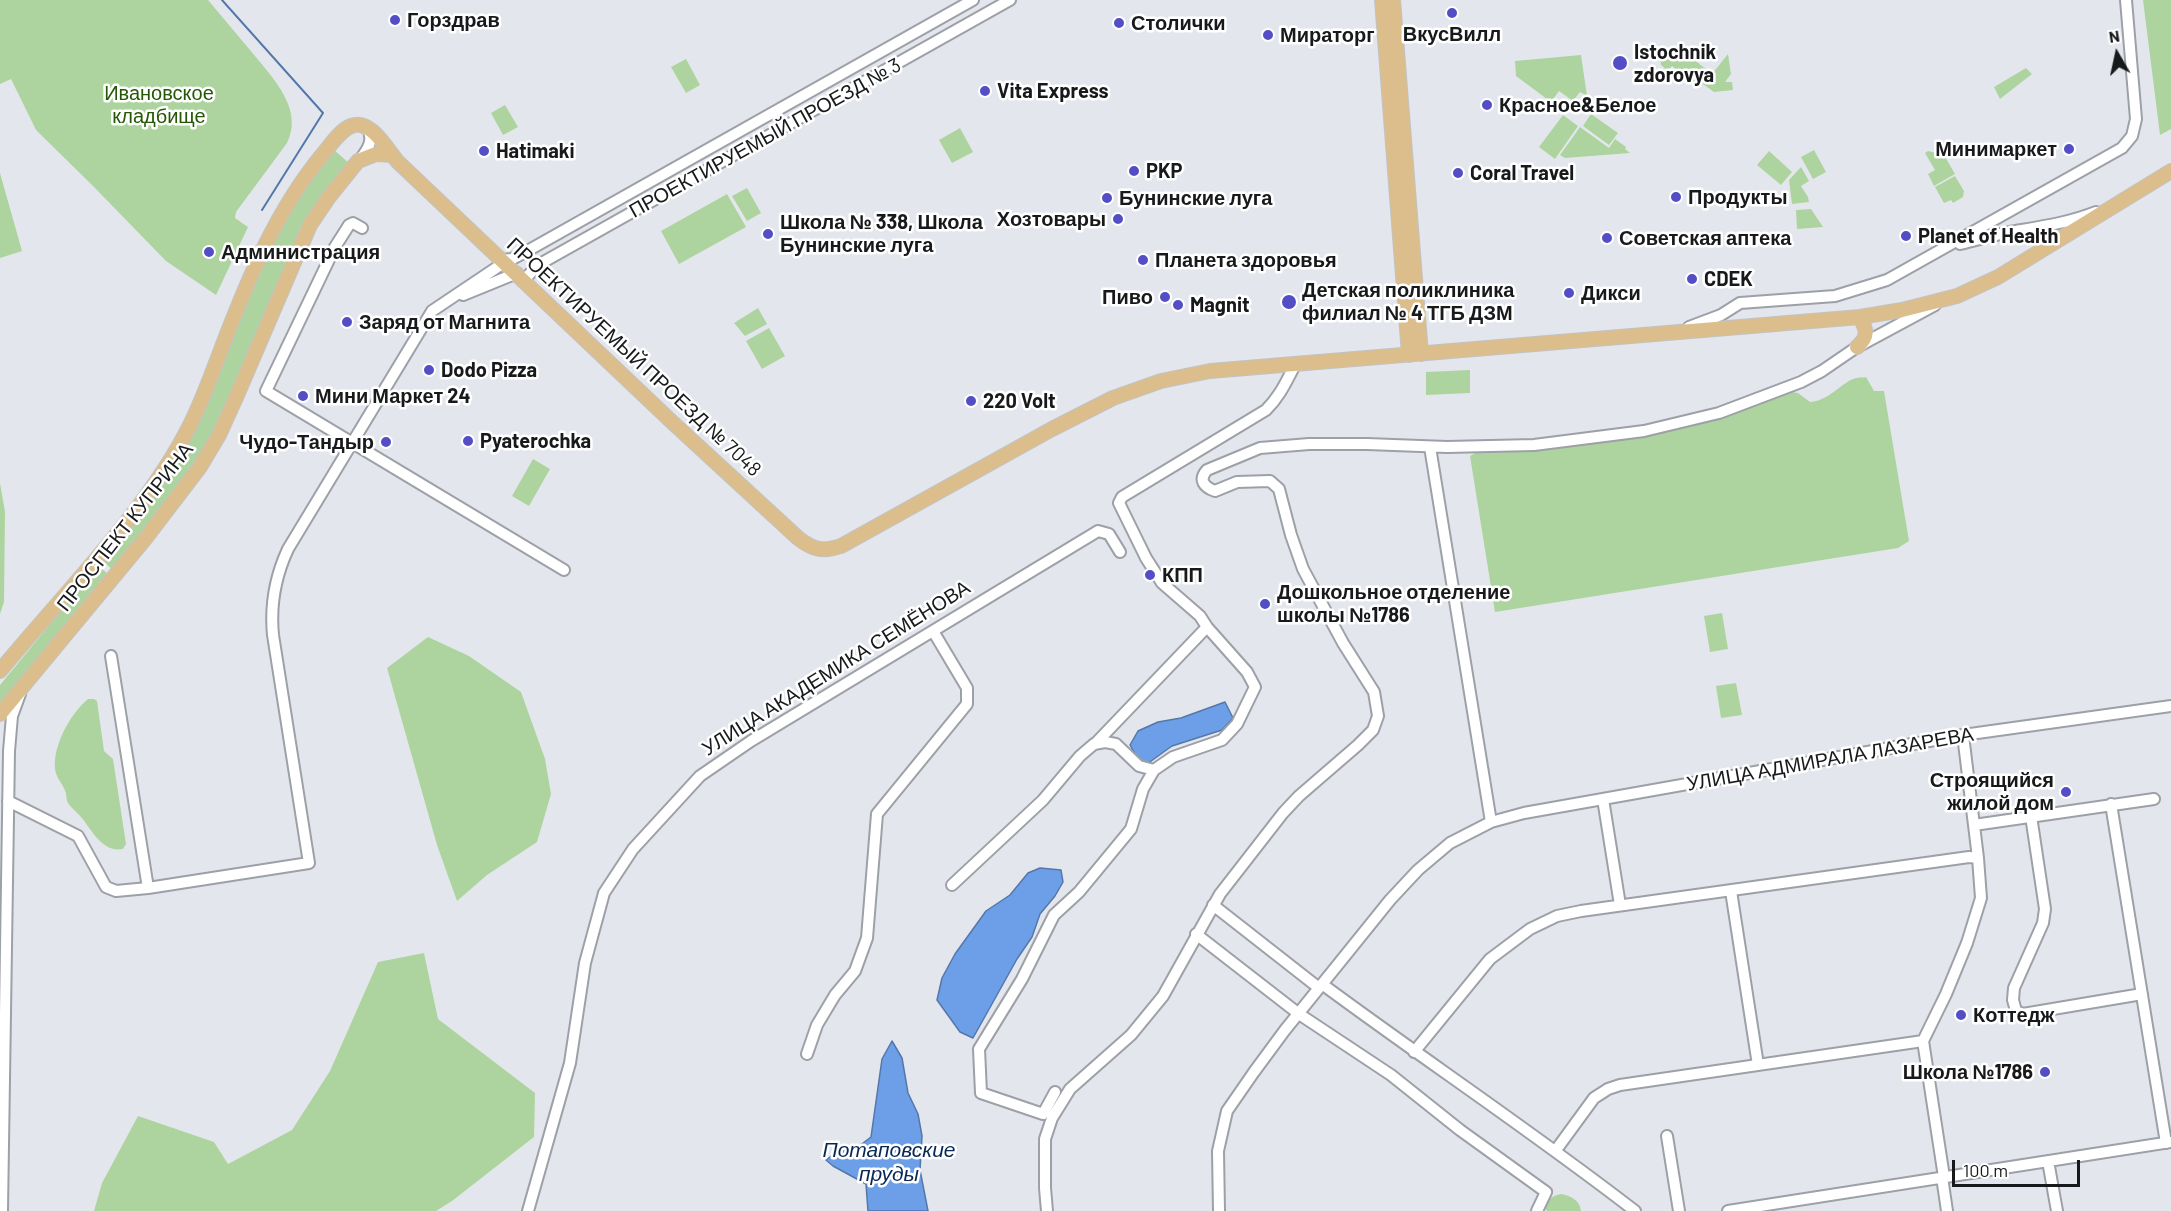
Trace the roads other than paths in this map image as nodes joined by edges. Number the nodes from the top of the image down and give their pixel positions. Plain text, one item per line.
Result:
1 (973, 0) edge
2 (1010, 0) edge
3 (1383, 0) edge
4 (1391, 0) edge
5 (2126, 0) edge
6 (367, 127) junction
7 (392, 155) junction
8 (358, 161) junction
9 (2171, 171) edge
10 (2124, 200) junction
11 (2001, 216) junction
12 (362, 228) dead end
13 (2008, 232) junction
14 (1946, 247) junction
15 (503, 261) junction
16 (521, 276) junction
17 (1946, 300) junction
18 (441, 304) junction
19 (1860, 317) junction
20 (1663, 334) junction
21 (1857, 347) junction
22 (1415, 354) junction
23 (1295, 365) junction
24 (352, 443) junction
25 (1430, 447) junction
26 (1120, 552) dead end
27 (564, 570) dead end
28 (1207, 627) junction
29 (933, 632) junction
30 (111, 656) dead end
31 (0, 671) edge
32 (27, 681) junction
33 (2171, 706) edge
34 (0, 714) edge
35 (1963, 735) junction
36 (0, 738) edge
37 (1094, 744) junction
38 (9, 751) junction
39 (1154, 770) junction
40 (1603, 799) junction
41 (2154, 799) dead end
42 (8, 801) junction
43 (2111, 804) junction
44 (2031, 816) junction
45 (1491, 822) junction
46 (1974, 825) junction
47 (1978, 858) junction
48 (952, 885) dead end
49 (148, 888) junction
50 (1731, 891) junction
51 (1213, 905) junction
52 (1620, 905) junction
53 (1196, 934) junction
54 (1321, 986) junction
55 (2142, 994) junction
56 (1299, 1014) junction
57 (1923, 1041) junction
58 (1414, 1052) junction
59 (807, 1054) dead end
60 (1758, 1065) junction
61 (1055, 1092) dead end
62 (1667, 1136) dead end
63 (2169, 1142) edge
64 (1556, 1150) junction
65 (1, 1151) edge
66 (2048, 1161) junction
67 (1943, 1177) junction
68 (2, 1211) edge
69 (528, 1211) edge
70 (1047, 1211) edge
71 (1219, 1211) edge
72 (1537, 1211) edge
73 (1635, 1211) edge
74 (1679, 1211) edge
75 (1728, 1211) edge
76 (1947, 1211) edge
77 (2057, 1211) edge

1 - 15 street, ПРОЕКТИРУЕМЫЙ ПРОЕЗД № 3
2 - 16 street, ПРОЕКТИРУЕМЫЙ ПРОЕЗД № 3
3 - 4 street
3 - 22 main road
4 - 22 main road
5 - 11 street
6 - 7 main road, ПРОЕКТИРУЕМЫЙ ПРОЕЗД № 7048
6 - 8 street, ПРОСПЕКТ КУПРИНА
6 - 31 main road, ПРОСПЕКТ КУПРИНА
7 - 8 main road
7 - 15 main road, ПРОЕКТИРУЕМЫЙ ПРОЕЗД № 7048
8 - 32 main road, ПРОСПЕКТ КУПРИНА
9 - 10 main road
10 - 13 street
10 - 17 main road
11 - 13 street
11 - 14 street
12 - 24 street
13 - 14 street
14 - 20 street
15 - 16 main road, ПРОЕКТИРУЕМЫЙ ПРОЕЗД № 7048
15 - 18 street, ПРОЕКТИРУЕМЫЙ ПРОЕЗД № 3
16 - 18 street, ПРОЕКТИРУЕМЫЙ ПРОЕЗД № 3
16 - 23 main road, ПРОЕКТИРУЕМЫЙ ПРОЕЗД № 7048
17 - 19 main road
17 - 21 street
18 - 24 street
19 - 20 main road
19 - 21 main road
20 - 22 main road
21 - 25 street
22 - 23 main road
23 - 28 street
24 - 27 street
24 - 49 street
25 - 45 street
25 - 51 street
26 - 29 street, УЛИЦА АКАДЕМИКА СЕМЁНОВА
28 - 37 street
28 - 39 street
29 - 59 street
29 - 69 street, УЛИЦА АКАДЕМИКА СЕМЁНОВА
30 - 49 street
32 - 34 main road, ПРОСПЕКТ КУПРИНА
32 - 38 street
33 - 35 street, УЛИЦА АДМИРАЛА ЛАЗАРЕВА
35 - 40 street, УЛИЦА АДМИРАЛА ЛАЗАРЕВА
35 - 46 street
36 - 38 street
37 - 39 street
37 - 48 street
38 - 42 street
39 - 61 street
40 - 45 street, УЛИЦА АДМИРАЛА ЛАЗАРЕВА
40 - 52 street
41 - 43 street
42 - 49 street
42 - 65 street
43 - 44 street
43 - 55 street
44 - 46 street
44 - 55 street
45 - 54 street, УЛИЦА АДМИРАЛА ЛАЗАРЕВА
46 - 47 street
47 - 50 street
47 - 57 street
50 - 52 street
50 - 60 street
51 - 53 street
51 - 54 street
52 - 58 street
53 - 56 street
53 - 70 street
54 - 56 street, УЛИЦА АДМИРАЛА ЛАЗАРЕВА
54 - 58 street
55 - 63 street
56 - 71 street, УЛИЦА АДМИРАЛА ЛАЗАРЕВА
56 - 72 street
57 - 60 street
57 - 67 street
58 - 64 street
60 - 64 street
62 - 74 street
63 - 66 street
64 - 73 street
65 - 68 street
66 - 67 street
66 - 77 street
67 - 75 street
67 - 76 street

